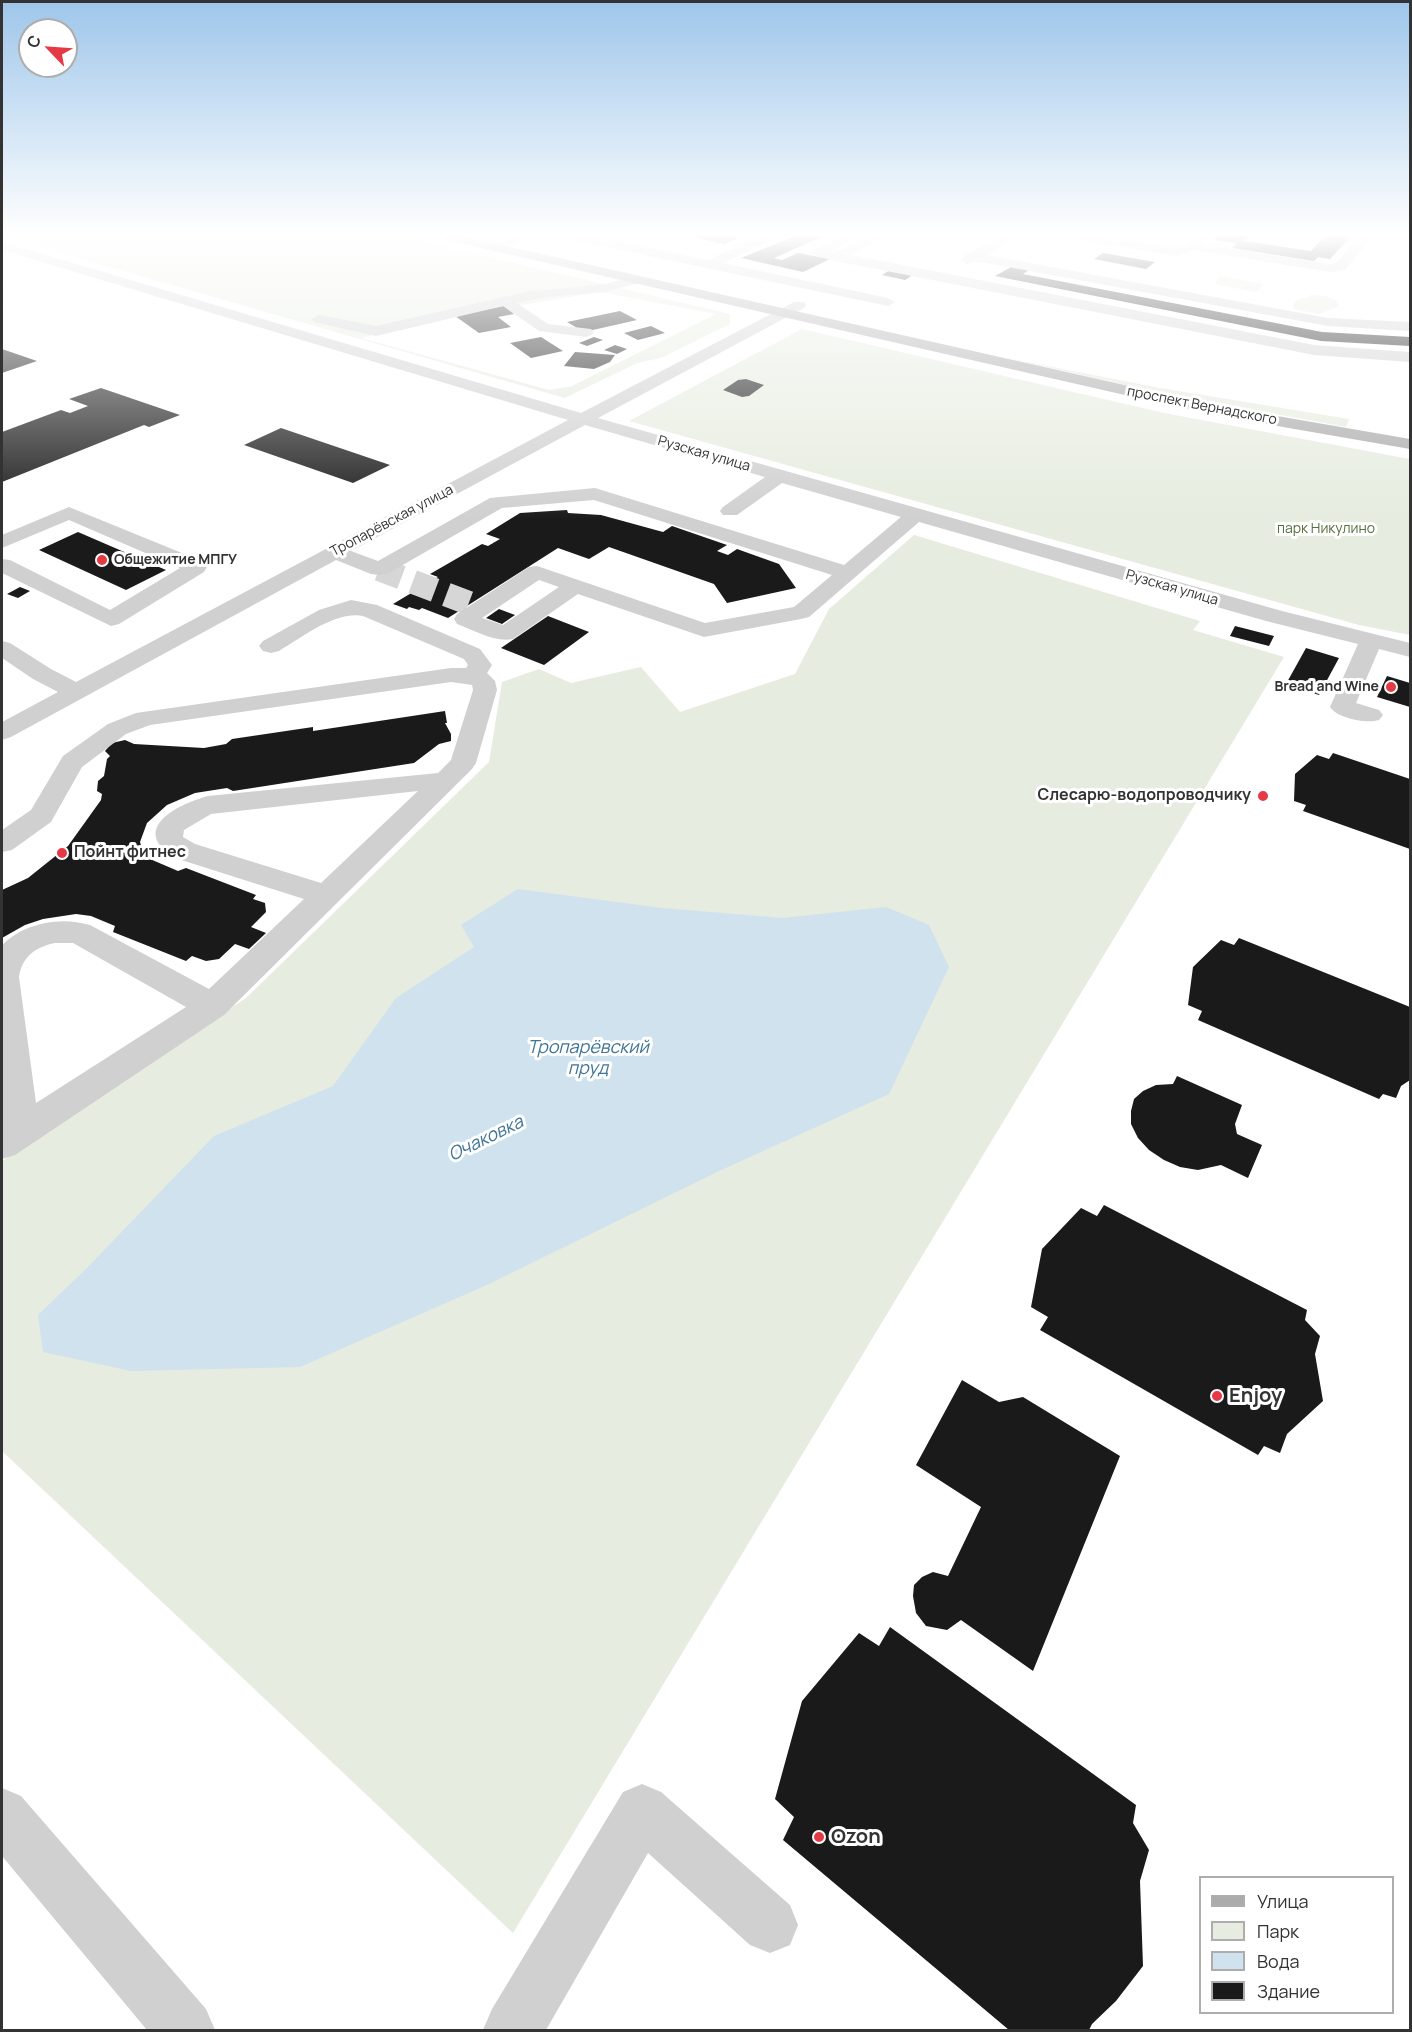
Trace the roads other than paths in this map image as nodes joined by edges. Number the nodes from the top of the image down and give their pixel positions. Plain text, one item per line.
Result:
1 (287, 331) edge
2 (568, 331) edge
3 (751, 331) edge
4 (883, 331) edge
5 (930, 331) edge
6 (1216, 331) edge
7 (586, 333) dead end
8 (1410, 357) edge
9 (1185, 386) dead end
10 (1367, 418) dead end
11 (583, 419) junction
12 (1404, 443) edge
13 (779, 476) junction
14 (730, 511) dead end
15 (916, 515) junction
16 (2, 542) edge
17 (335, 552) junction
18 (2, 565) edge
19 (848, 573) junction
20 (576, 585) dead end
21 (1334, 632) junction
22 (1371, 642) junction
23 (271, 646) dead end
24 (2, 648) edge
25 (1410, 650) edge
26 (1323, 654) dead end
27 (473, 676) junction
28 (76, 691) junction
29 (1370, 715) dead end
30 (2, 732) edge
31 (446, 780) junction
32 (2, 843) edge
33 (326, 895) junction
34 (212, 1006) junction
35 (12, 1138) edge
36 (2, 1815) edge
37 (770, 1925) dead end
38 (185, 2031) edge
39 (513, 2031) edge

1 - 11 street, Рузская улица
2 - 7 street
3 - 11 street, Тропарёвская улица
4 - 12 main road, проспект Вернадского
5 - 9 main road, проспект Вернадского
6 - 8 street
10 - 12 main road
11 - 13 street, Рузская улица
11 - 17 street, Тропарёвская улица
13 - 14 street
13 - 15 street, Рузская улица
15 - 19 street
15 - 21 street, Рузская улица
16 - 18 street
17 - 19 street
17 - 28 street, Тропарёвская улица
19 - 20 street
21 - 22 street, Рузская улица
21 - 26 street
22 - 25 street, Рузская улица
22 - 29 street
23 - 27 street
24 - 28 street
27 - 31 street
27 - 32 street
28 - 30 street, Тропарёвская улица
31 - 33 street
31 - 33 street
33 - 34 street
34 - 35 street
34 - 35 street
36 - 38 street
37 - 39 street

